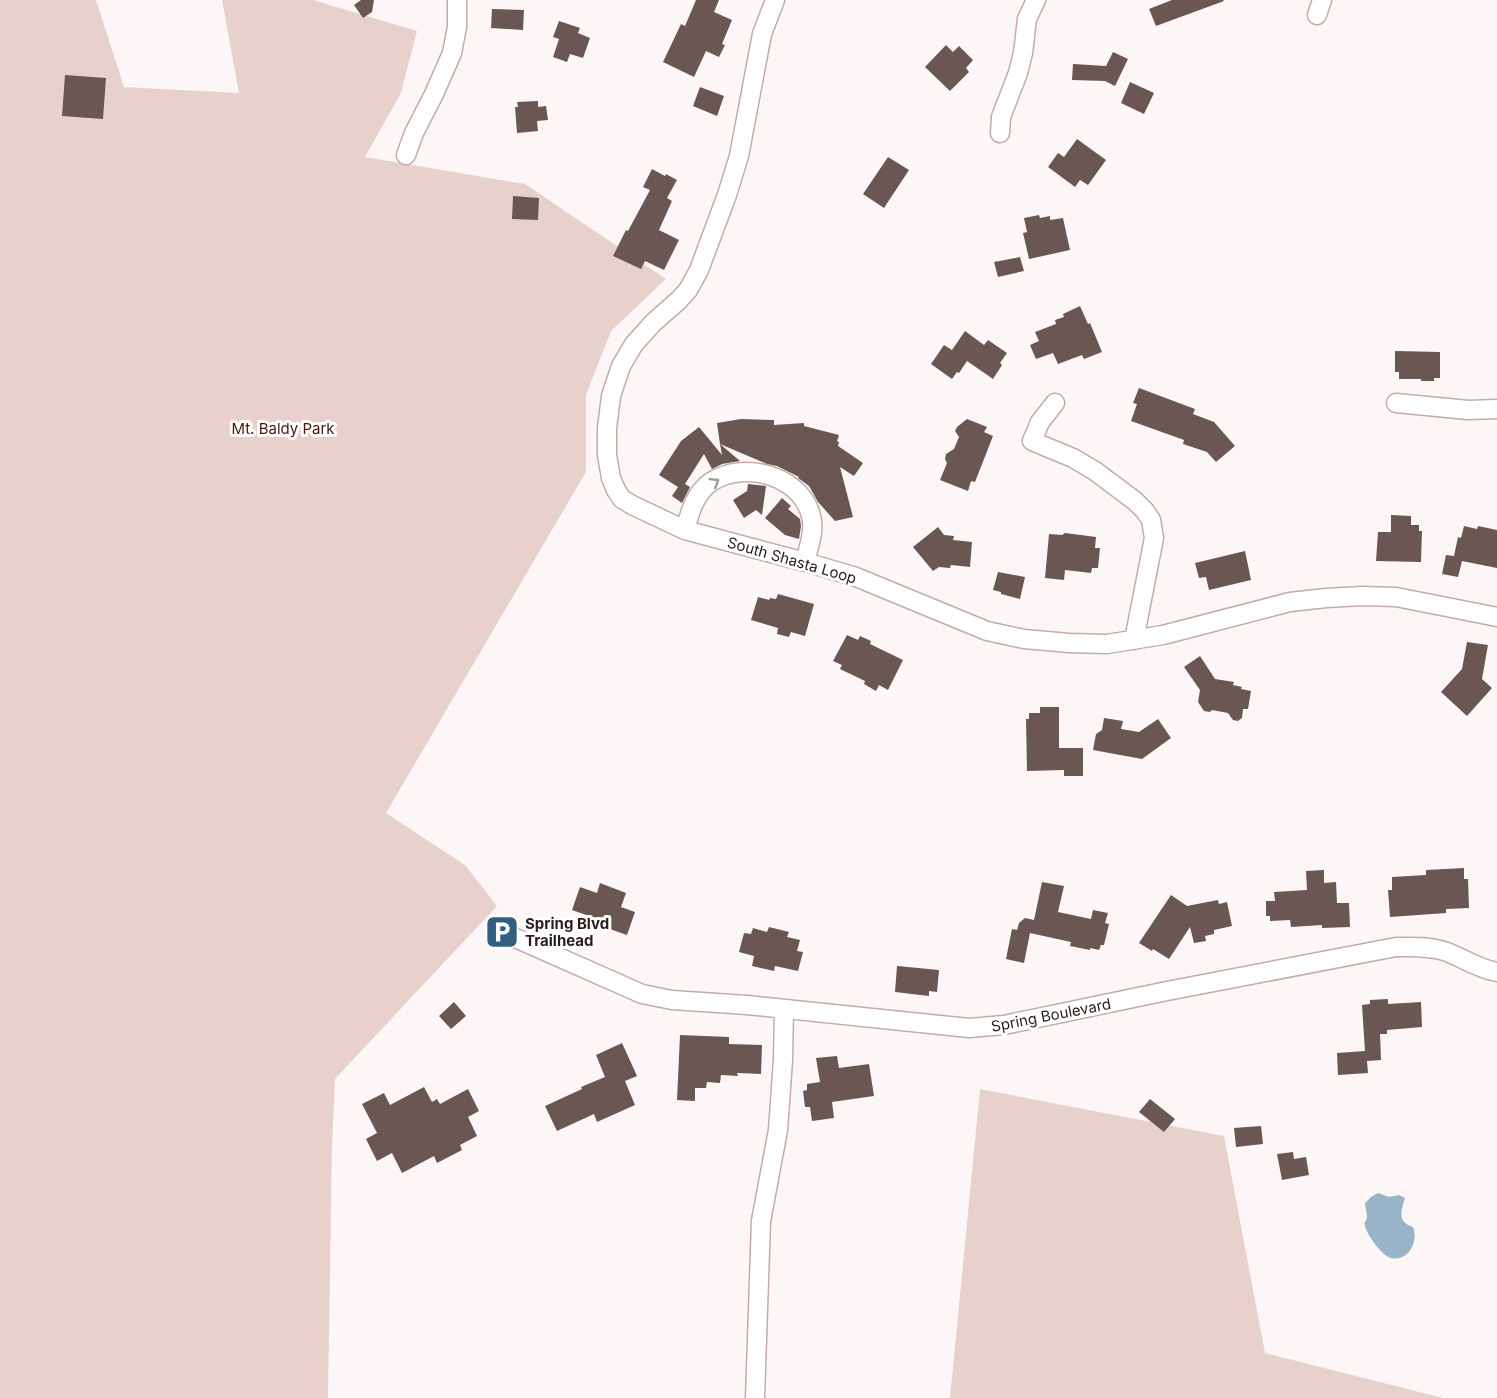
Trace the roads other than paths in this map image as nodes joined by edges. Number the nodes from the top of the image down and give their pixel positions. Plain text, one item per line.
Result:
1 (457, 0) edge
2 (775, 0) edge
3 (1036, 0) edge
4 (1000, 133) dead end
5 (406, 155) dead end
6 (1055, 403) dead end
7 (1396, 403) dead end
8 (1497, 409) edge
9 (685, 530) junction
10 (805, 562) junction
11 (1497, 617) edge
12 (1134, 640) junction
13 (502, 932) dead end
14 (1497, 972) edge
15 (784, 1009) junction
16 (755, 1398) edge

1 - 5 street
2 - 9 street, South Shasta Loop
3 - 4 street
6 - 12 street
7 - 8 street
9 - 10 street, South Shasta Loop
9 -> 10 street
10 - 12 street, South Shasta Loop
11 - 12 street, South Shasta Loop
13 - 15 street, Spring Boulevard
14 - 15 street, Spring Boulevard
15 - 16 street

